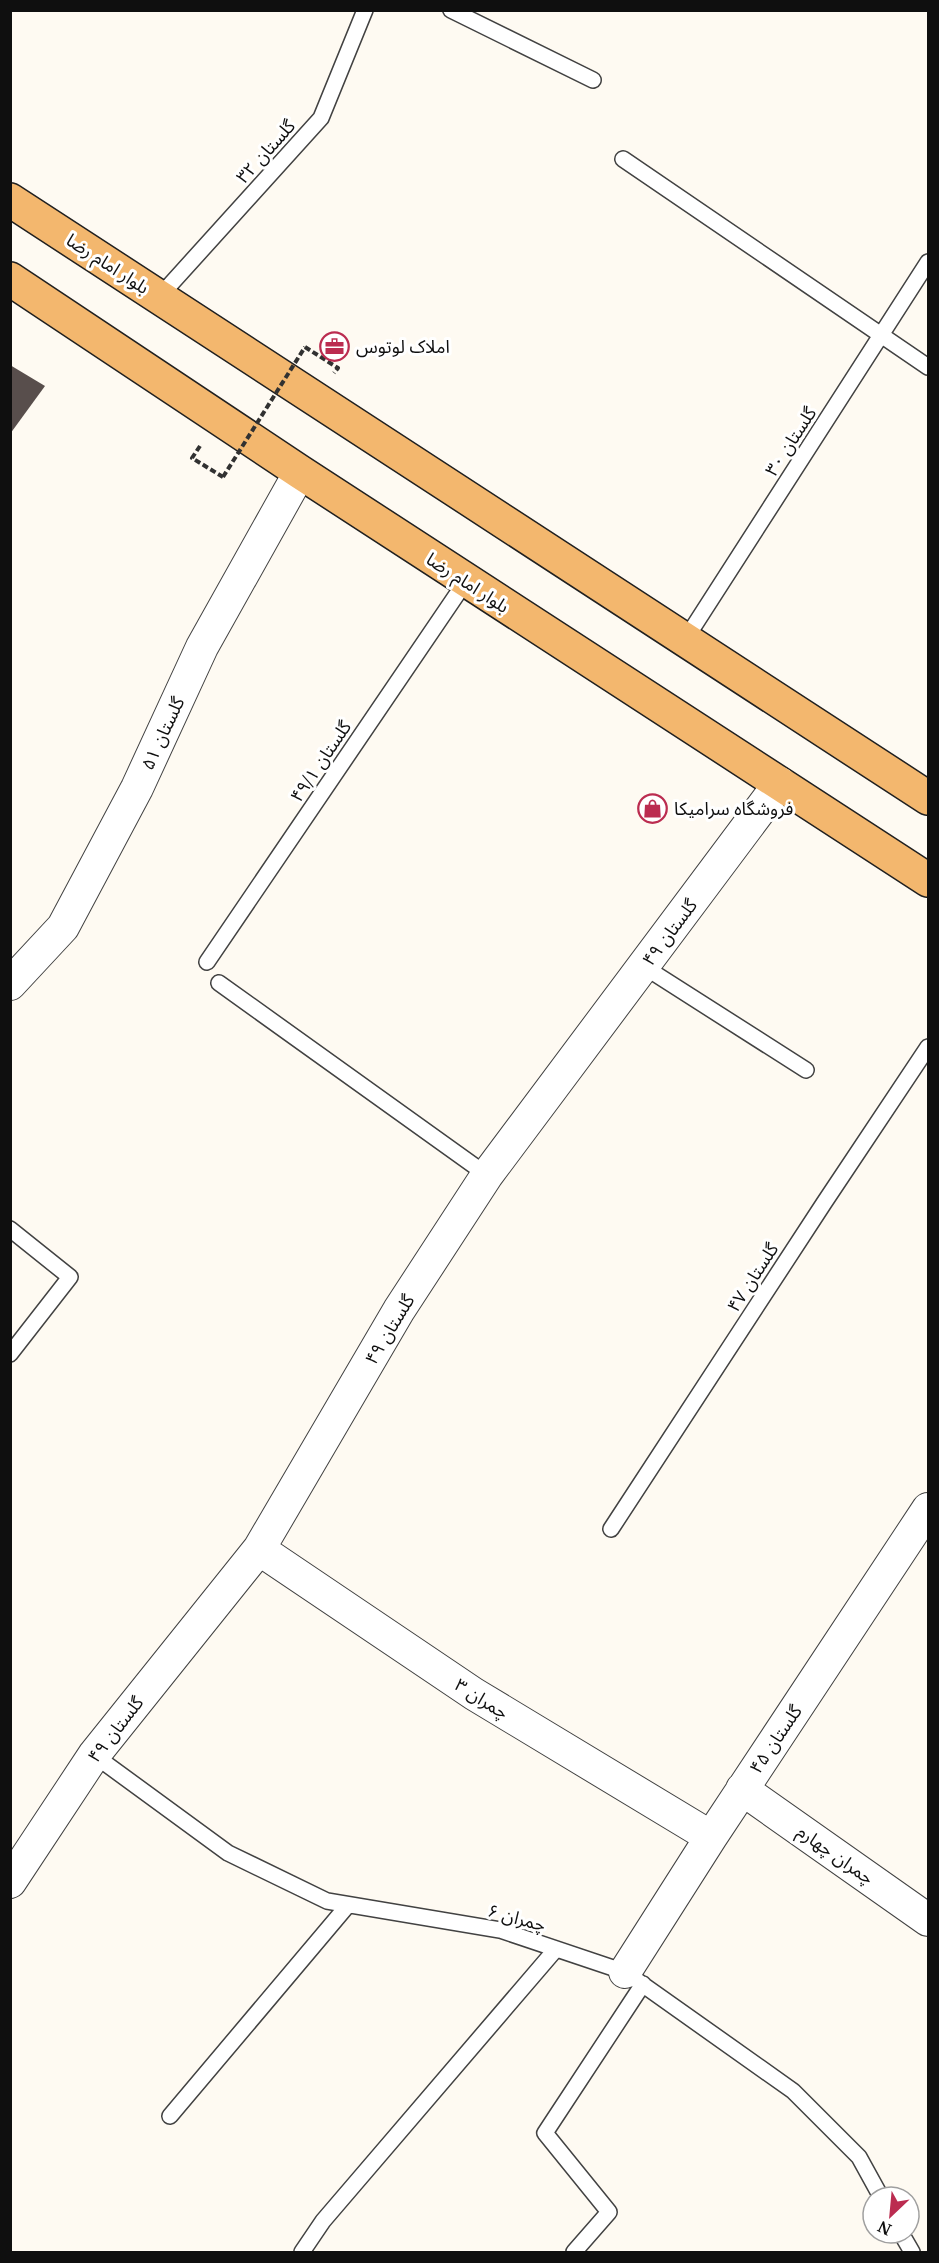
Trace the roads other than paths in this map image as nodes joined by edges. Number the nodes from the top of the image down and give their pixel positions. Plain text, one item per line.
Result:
1 (365, 10) edge
2 (451, 10) edge
3 (593, 80) dead end
4 (623, 159) dead end
5 (10, 200) edge
6 (928, 262) edge
7 (10, 279) edge
8 (160, 297) junction
9 (882, 334) junction
10 (928, 367) edge
11 (300, 472) junction
12 (466, 581) junction
13 (685, 640) junction
14 (780, 783) junction
15 (928, 798) edge
16 (928, 880) edge
17 (207, 962) dead end
18 (643, 966) junction
19 (219, 982) dead end
20 (10, 984) edge
21 (928, 1047) edge
22 (806, 1070) dead end
23 (487, 1174) junction
24 (10, 1230) edge
25 (10, 1354) edge
26 (928, 1509) edge
27 (611, 1529) dead end
28 (259, 1549) junction
29 (94, 1755) junction
30 (742, 1789) junction
31 (711, 1837) junction
32 (10, 1882) edge
33 (348, 1905) junction
34 (928, 1920) edge
35 (556, 1949) junction
36 (634, 1978) junction
37 (171, 2116) dead end
38 (874, 2185) edge
39 (302, 2253) edge
40 (574, 2253) edge

1 - 8 lane, گلستان ۳۲
2 - 3 lane
4 - 9 lane
5 - 8 main road, بلوار امام رضا
6 - 9 lane, گلستان ۳۰
7 - 11 main road, بلوار امام رضا
8 - 13 main road, بلوار امام رضا
9 - 10 lane
9 - 13 lane, گلستان ۳۰
11 - 12 main road, بلوار امام رضا
11 - 20 street, گلستان ۵۱
12 - 14 main road, بلوار امام رضا
12 - 17 lane, گلستان ۴۹/۱
13 - 15 main road, بلوار امام رضا
14 - 16 main road, بلوار امام رضا
14 - 18 street, گلستان ۴۹
18 - 22 lane
18 - 23 street, گلستان ۴۹
19 - 23 lane
21 - 27 lane, گلستان ۴۷
23 - 28 street, گلستان ۴۹
24 - 25 lane
26 - 30 street, گلستان ۴۵
28 - 29 street, گلستان ۴۹
28 - 31 street, چمران ۳
29 - 32 street, گلستان ۴۹
29 - 33 lane, چمران ۶
30 - 31 street, گلستان ۴۵
30 - 34 street, چمران چهارم
31 - 36 street, گلستان ۴۵
33 - 35 lane, چمران ۶
33 - 37 lane
35 - 36 lane, چمران ۶
35 - 39 lane
36 - 38 lane, چمران ۶
36 - 40 lane

